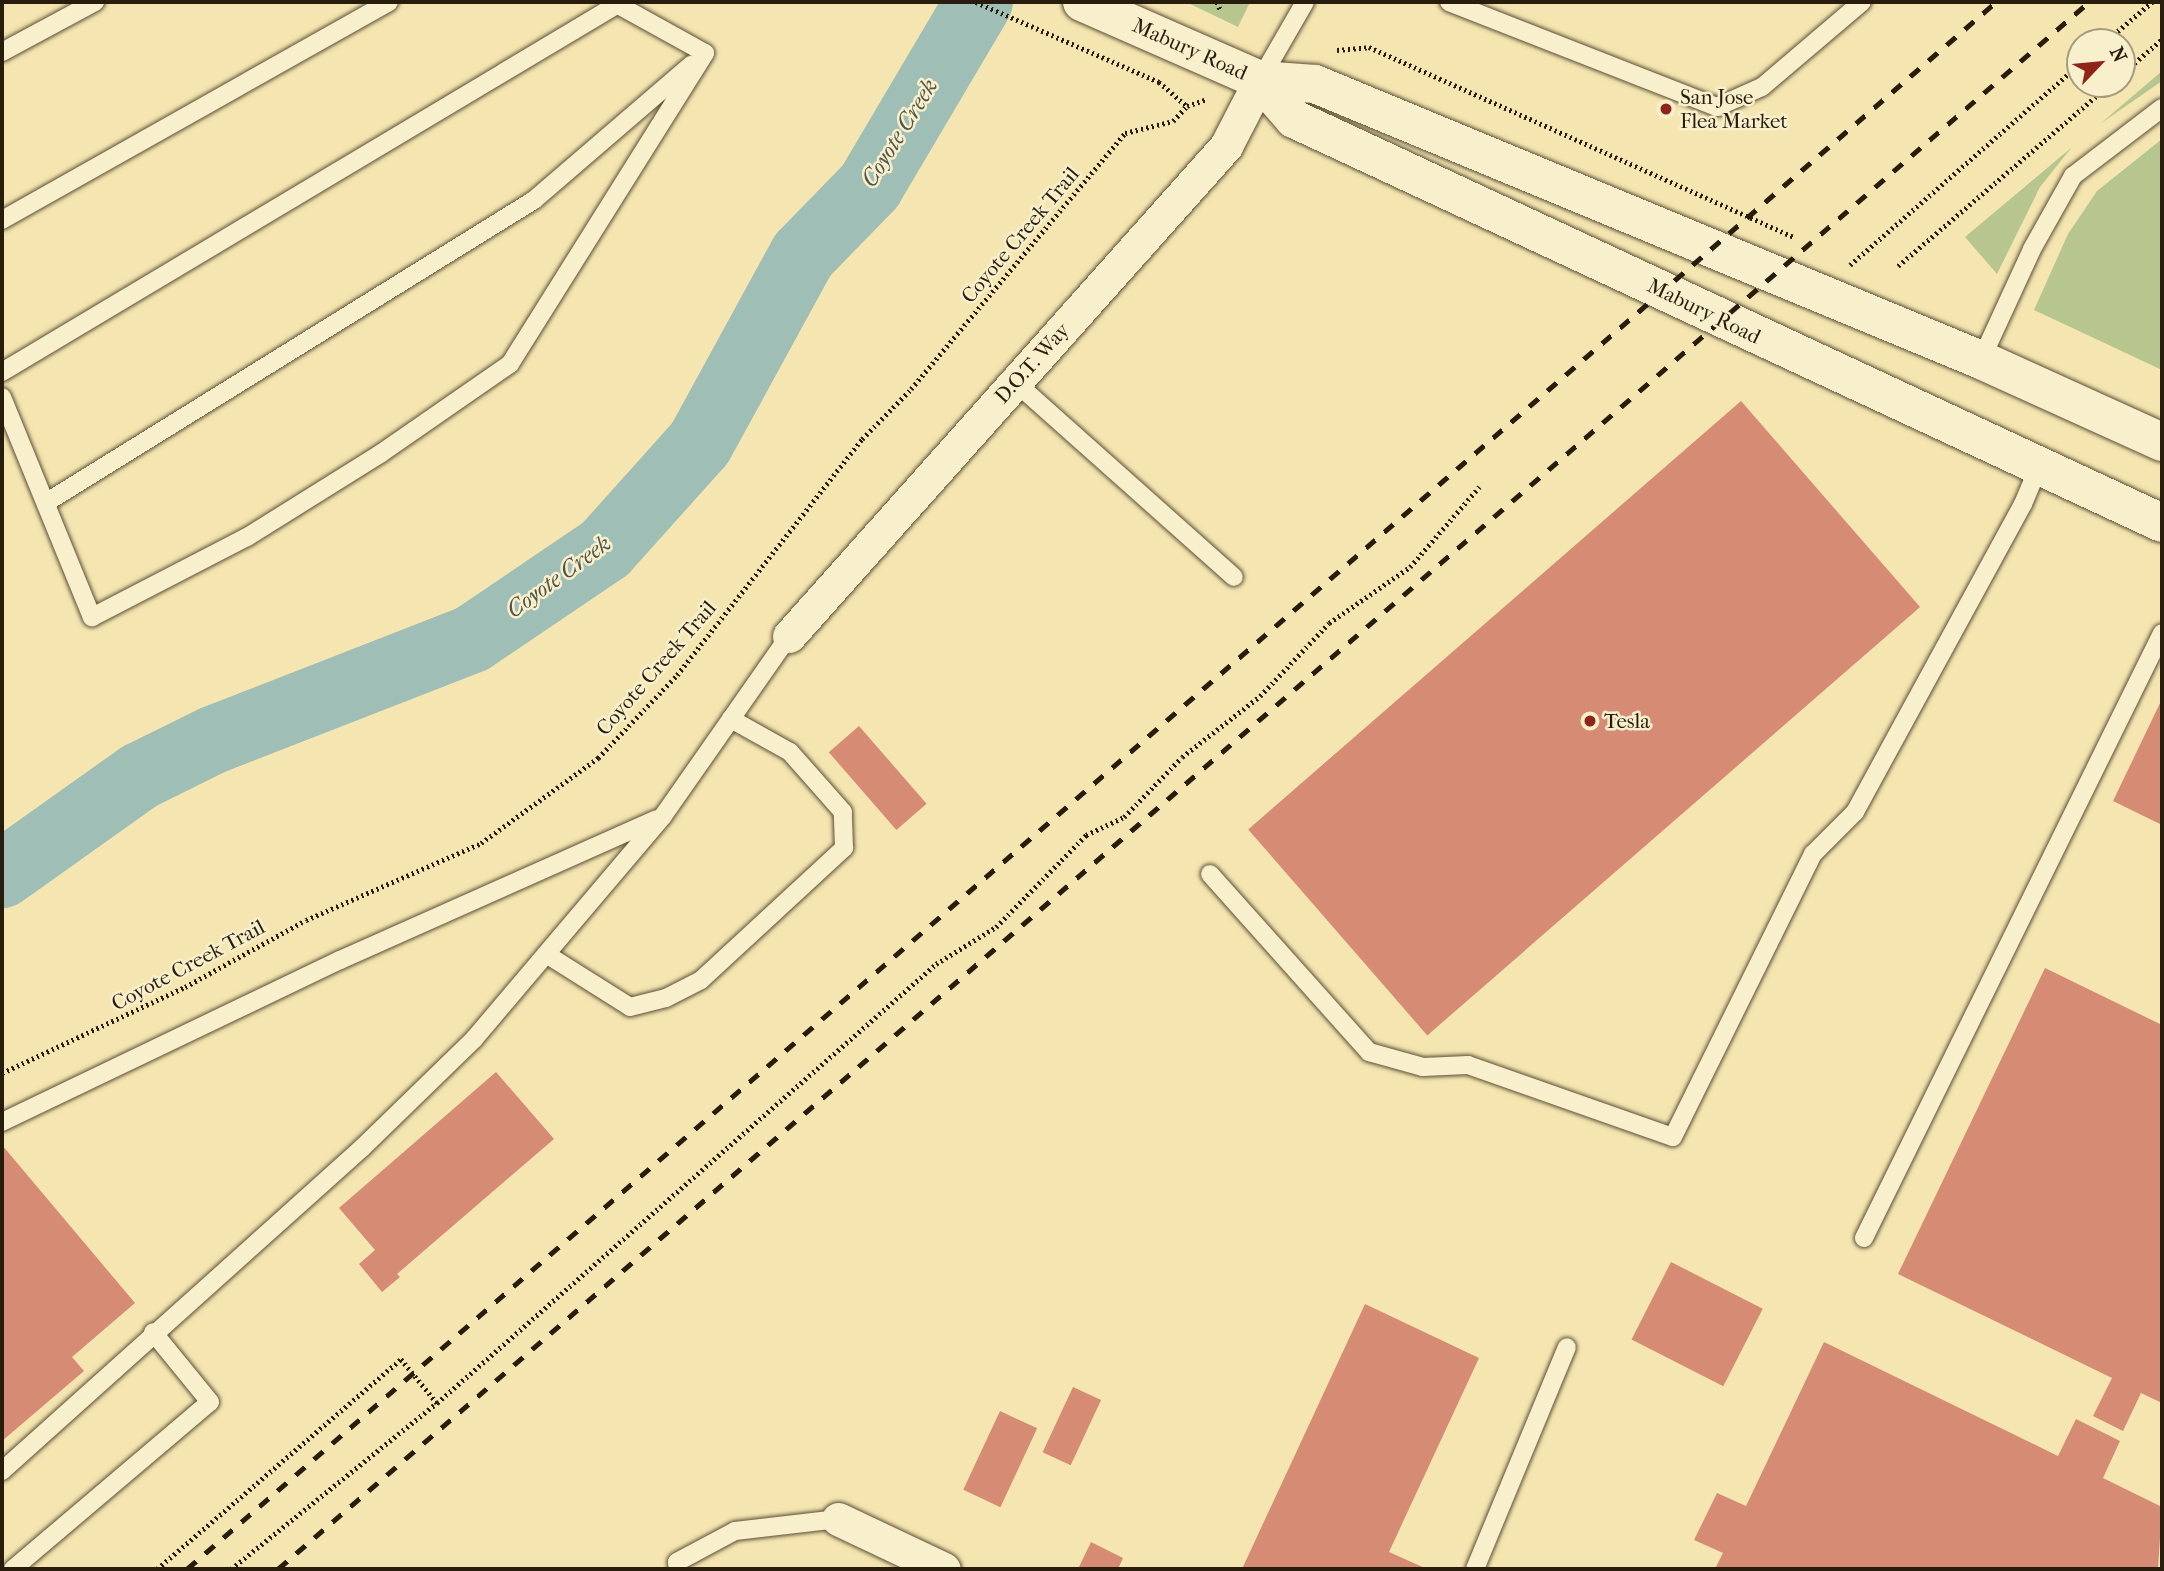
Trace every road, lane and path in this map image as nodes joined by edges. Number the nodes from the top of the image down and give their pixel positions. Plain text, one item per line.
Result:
1 (95, 2) edge
2 (389, 2) edge
3 (976, 2) edge
4 (1217, 2) edge
5 (1305, 2) edge
6 (1448, 2) edge
7 (1862, 2) edge
8 (2152, 2) edge
9 (615, 3) edge
10 (1098, 9) edge
11 (1221, 11) dead end
12 (2121, 28) edge
13 (2162, 39) edge
14 (2, 52) edge
15 (1090, 52) dead end
16 (705, 53) junction
17 (1323, 55) dead end
18 (2136, 62) edge
19 (2066, 76) edge
20 (1259, 80) junction
21 (2094, 98) edge
22 (1187, 106) dead end
23 (2162, 108) edge
24 (2, 220) edge
25 (1801, 240) dead end
26 (1838, 257) dead end
27 (1851, 263) junction
28 (1898, 266) dead end
29 (1827, 297) junction
30 (1981, 360) junction
31 (2, 372) edge
32 (1016, 382) junction
33 (2, 397) edge
34 (2162, 442) edge
35 (2039, 466) junction
36 (1479, 487) dead end
37 (47, 502) junction
38 (2162, 523) edge
39 (1234, 577) dead end
40 (2162, 634) edge
41 (789, 636) joint
42 (731, 719) junction
43 (663, 816) junction
44 (1210, 874) dead end
45 (547, 954) junction
46 (2, 1073) edge
47 (2, 1122) edge
48 (1864, 1238) dead end
49 (153, 1332) junction
50 (1567, 1347) dead end
51 (437, 1403) junction
52 (2, 1471) edge
53 (838, 1520) joint
54 (13, 1569) edge
55 (157, 1569) edge
56 (231, 1569) edge
57 (678, 1569) edge
58 (944, 1569) edge
59 (1475, 1569) edge

1 - 14 lane
2 - 24 lane
3 - 15 path
4 - 11 path
5 - 20 lane
6 - 7 lane
8 - 12 path
9 - 16 lane
9 - 31 lane
10 - 20 main road, Mabury Road
13 - 18 path
16 - 37 lane
16 - 37 lane
17 - 25 path
19 - 27 path
20 - 29 main road, Mabury Road
20 - 32 street, D.O.T. Way
20 - 35 main road, Mabury Road
21 - 28 path
22 - 46 path, Coyote Creek Trail
23 - 30 lane
26 - 27 path
27 - 29 path
29 - 30 main road, Mabury Road
30 - 34 main road, Mabury Road
32 - 39 lane
32 - 41 street, D.O.T. Way
33 - 37 lane
35 - 38 main road, Mabury Road
35 - 44 lane
36 - 51 path
40 - 48 lane
41 - 42 lane
42 - 43 lane
42 - 45 lane
43 - 45 lane
43 - 47 lane
45 - 49 lane
49 - 52 lane
49 - 54 lane
50 - 59 lane
51 - 55 path
51 - 56 path
53 - 57 lane
53 - 58 street

